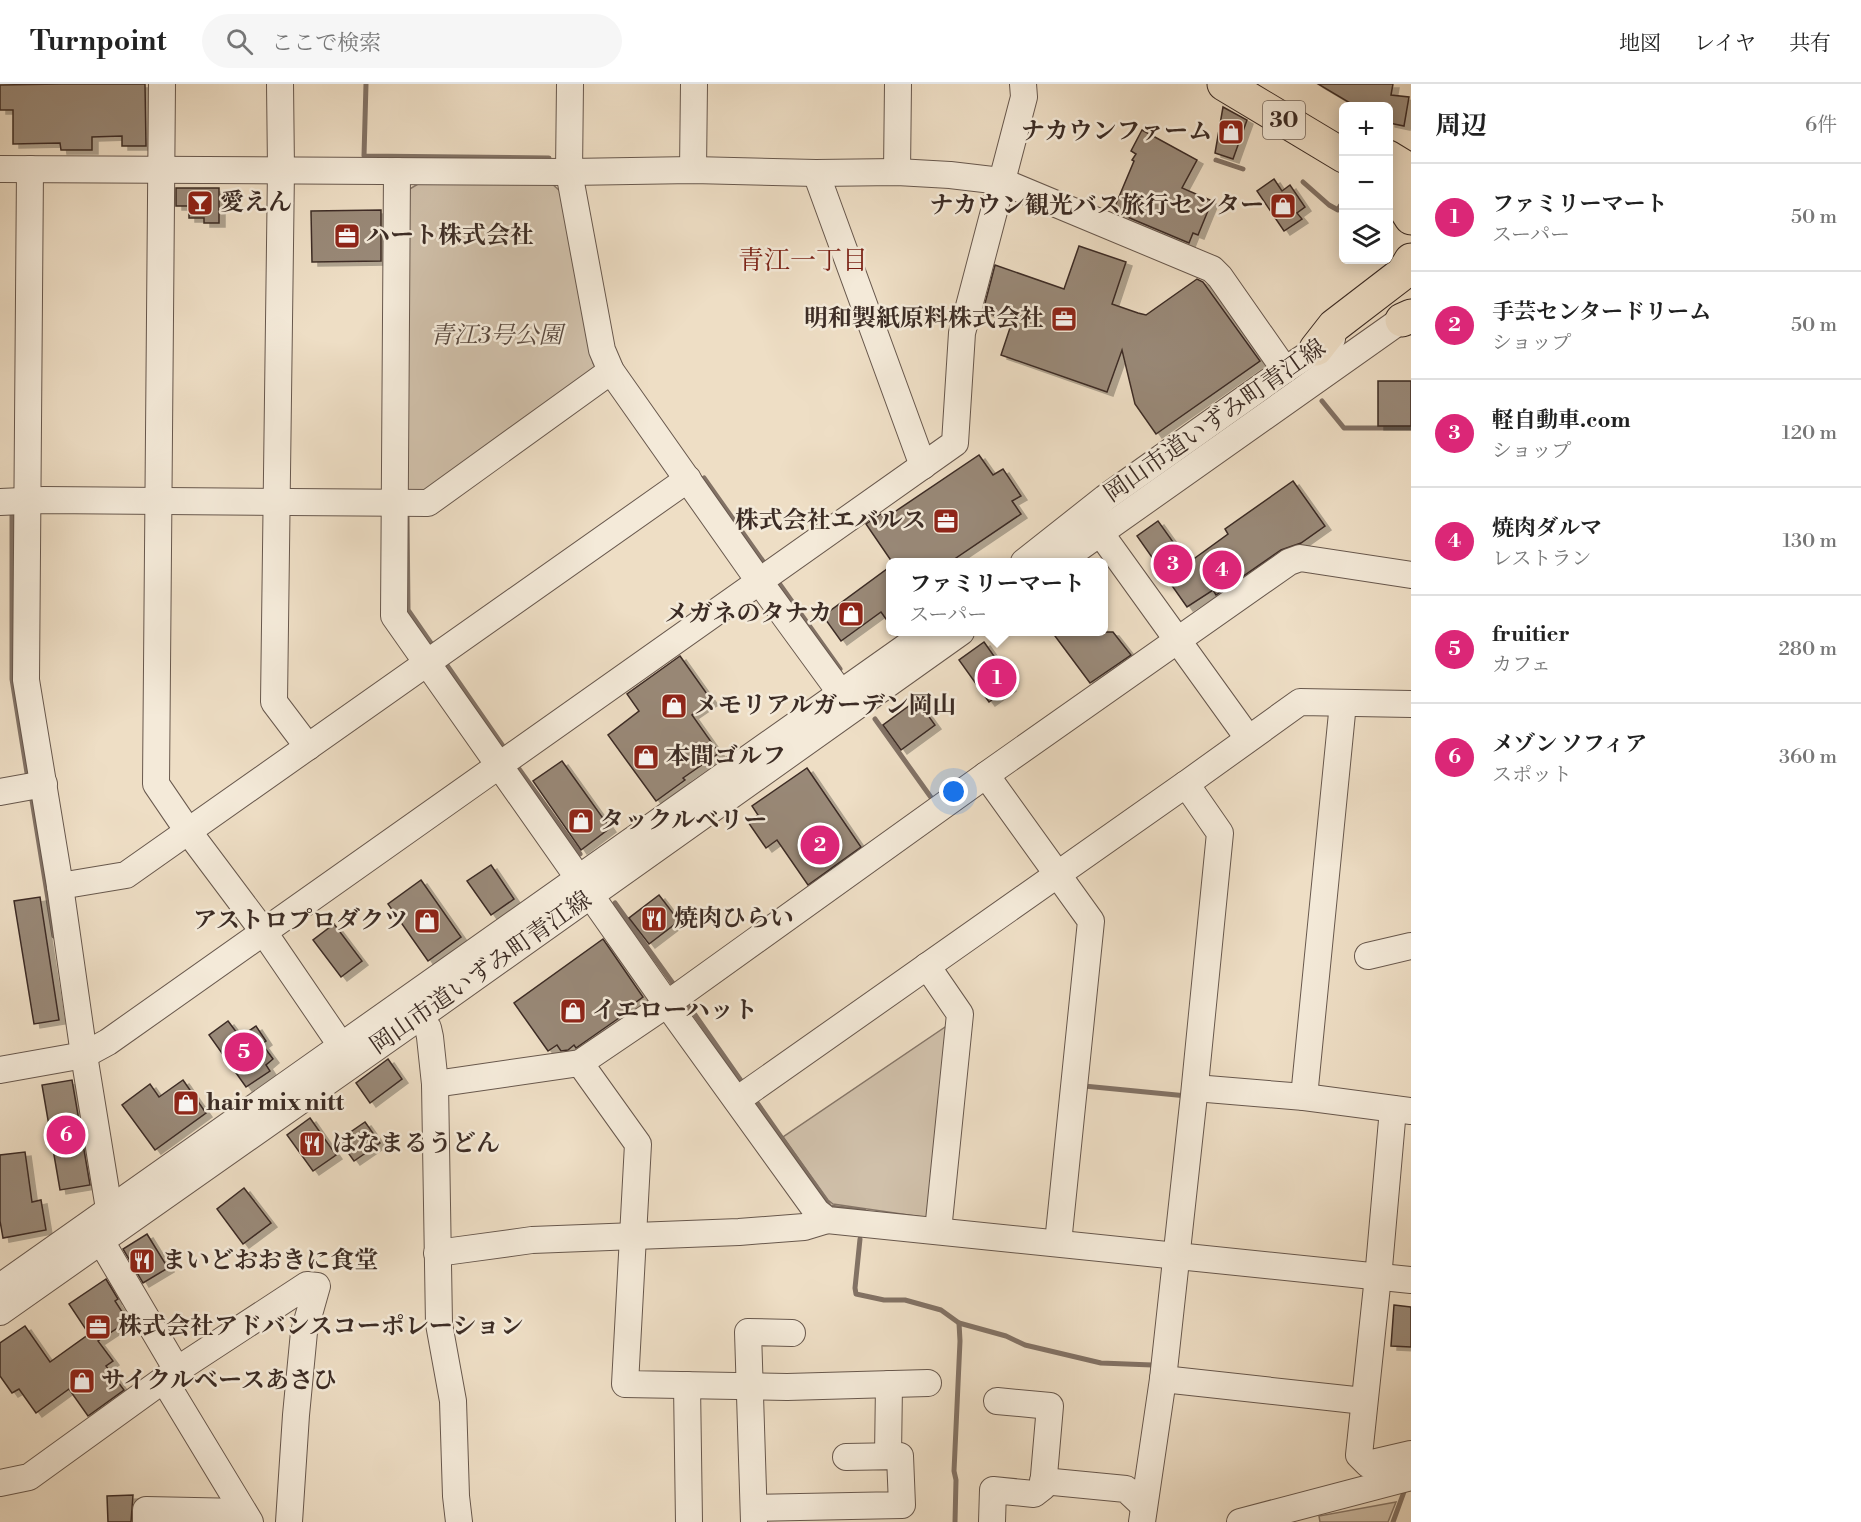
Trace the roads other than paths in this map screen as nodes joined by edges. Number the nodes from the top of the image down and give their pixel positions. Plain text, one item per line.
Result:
1 (162, 84) edge
2 (280, 84) edge
3 (570, 84) edge
4 (694, 84) edge
5 (898, 84) edge
6 (1023, 84) edge
7 (1224, 84) edge
8 (1266, 84) edge
9 (1339, 127) edge
10 (1339, 153) edge
11 (162, 168) junction
12 (0, 169) edge
13 (30, 169) junction
14 (281, 169) junction
15 (693, 170) junction
16 (397, 171) junction
17 (897, 171) junction
18 (569, 172) junction
19 (816, 173) junction
20 (1398, 179) edge
21 (1001, 181) junction
22 (1411, 218) edge
23 (1411, 260) edge
24 (1411, 286) edge
25 (1408, 316) edge
26 (1316, 349) junction
27 (1284, 370) junction
28 (611, 371) junction
29 (922, 466) junction
30 (691, 483) junction
31 (277, 496) junction
32 (13, 501) edge
33 (159, 501) junction
34 (393, 503) junction
35 (1093, 523) junction
36 (1031, 558) edge
37 (1062, 558) edge
38 (1411, 575) edge
39 (767, 576) junction
40 (922, 636) edge
41 (954, 636) edge
42 (1178, 640) junction
43 (436, 658) junction
44 (846, 701) junction
45 (1343, 704) junction
46 (1411, 704) edge
47 (1248, 738) junction
48 (308, 747) junction
49 (507, 760) junction
50 (986, 775) junction
51 (1186, 784) junction
52 (26, 788) edge
53 (188, 831) junction
54 (1062, 871) junction
55 (60, 885) junction
56 (584, 886) junction
57 (263, 932) junction
58 (1411, 946) edge
59 (1368, 956) dead end
60 (927, 966) junction
61 (676, 998) junction
62 (418, 1018) junction
63 (348, 1054) junction
64 (76, 1057) junction
65 (580, 1063) junction
66 (0, 1070) edge
67 (435, 1084) junction
68 (1194, 1094) junction
69 (745, 1095) junction
70 (1304, 1097) junction
71 (1397, 1113) edge
72 (827, 1220) junction
73 (110, 1226) junction
74 (938, 1231) junction
75 (633, 1237) junction
76 (1058, 1243) junction
77 (437, 1253) junction
78 (1176, 1255) junction
79 (1378, 1277) junction
80 (1411, 1280) edge
81 (0, 1287) edge
82 (0, 1312) edge
83 (792, 1333) dead end
84 (170, 1375) junction
85 (1163, 1379) junction
86 (928, 1383) dead end
87 (889, 1384) junction
88 (687, 1385) junction
89 (750, 1386) junction
90 (997, 1401) dead end
91 (1364, 1401) junction
92 (1411, 1454) edge
93 (888, 1456) junction
94 (846, 1457) dead end
95 (1411, 1477) edge
96 (1043, 1480) junction
97 (0, 1484) edge
98 (902, 1514) edge
99 (1143, 1514) edge
100 (754, 1515) edge
101 (247, 1517) edge
102 (146, 1522) edge
103 (289, 1522) edge
104 (459, 1522) edge
105 (689, 1522) edge
106 (992, 1522) edge
107 (1240, 1522) edge

1 - 11 street
2 - 14 street
3 - 18 street
4 - 15 street
5 - 17 street
6 - 21 street
7 - 10 highway, 30
8 - 9 highway, 30
11 - 13 street
11 - 14 street
11 - 33 street
12 - 13 street
13 - 32 street
14 - 16 street
14 - 31 street
15 - 18 street
15 - 19 street
16 - 18 street
16 - 34 street
17 - 19 street
17 - 21 street
18 - 28 street
19 - 29 street
20 - 22 highway
21 - 27 street
21 - 29 street
23 - 26 highway
24 - 26 street, 岡山市道いずみ町青江線
25 - 35 street, 岡山市道いずみ町青江線
26 - 27 street, 岡山市道いずみ町青江線
27 - 35 street, 岡山市道いずみ町青江線
28 - 30 street
28 - 34 street
29 - 39 street
30 - 39 street
30 - 43 street
31 - 33 street
31 - 34 street
31 - 48 street
32 - 33 street
32 - 52 street
33 - 53 street
34 - 43 street
35 - 36 street, 岡山市道いずみ町青江線
35 - 37 street, 岡山市道いずみ町青江線
35 - 42 street
38 - 42 street
39 - 44 street
39 - 49 street
40 - 44 street, 岡山市道いずみ町青江線
41 - 44 street, 岡山市道いずみ町青江線
42 - 47 street
42 - 50 street
43 - 48 street
43 - 49 street
44 - 56 street, 岡山市道いずみ町青江線
45 - 46 street
45 - 47 street
45 - 70 street
47 - 51 street
48 - 53 street
49 - 56 street
49 - 57 street
50 - 54 street
50 - 61 street
51 - 54 street
51 - 68 street
52 - 55 street
53 - 55 street
53 - 57 street
54 - 60 street
54 - 76 street
55 - 64 street
56 - 61 street
56 - 62 street, 岡山市道いずみ町青江線
56 - 63 street, 岡山市道いずみ町青江線
57 - 63 street
57 - 64 street
58 - 59 street
60 - 69 street
60 - 74 street
61 - 65 street
61 - 69 street
62 - 63 street, 岡山市道いずみ町青江線
62 - 67 street
63 - 73 street, 岡山市道いずみ町青江線
64 - 66 street
64 - 73 street
65 - 67 street
65 - 75 street
67 - 77 street
68 - 70 street
68 - 78 street
69 - 72 street
70 - 71 street
71 - 79 street
72 - 74 street
72 - 75 street
73 - 81 street, 岡山市道いずみ町青江線
73 - 82 street, 岡山市道いずみ町青江線
73 - 84 street
74 - 76 street
75 - 77 street
75 - 88 street
76 - 78 street
77 - 104 street
78 - 79 street
78 - 85 street
79 - 80 street
79 - 91 street
83 - 89 street
84 - 97 street
84 - 101 street
84 - 103 street
85 - 91 street
85 - 99 street
86 - 87 street
87 - 89 street
87 - 93 street
88 - 89 street
88 - 105 street
89 - 100 street
90 - 96 street
91 - 92 street
93 - 94 street
93 - 98 street
95 - 107 street
96 - 99 street
96 - 106 street
98 - 100 street
101 - 102 street

